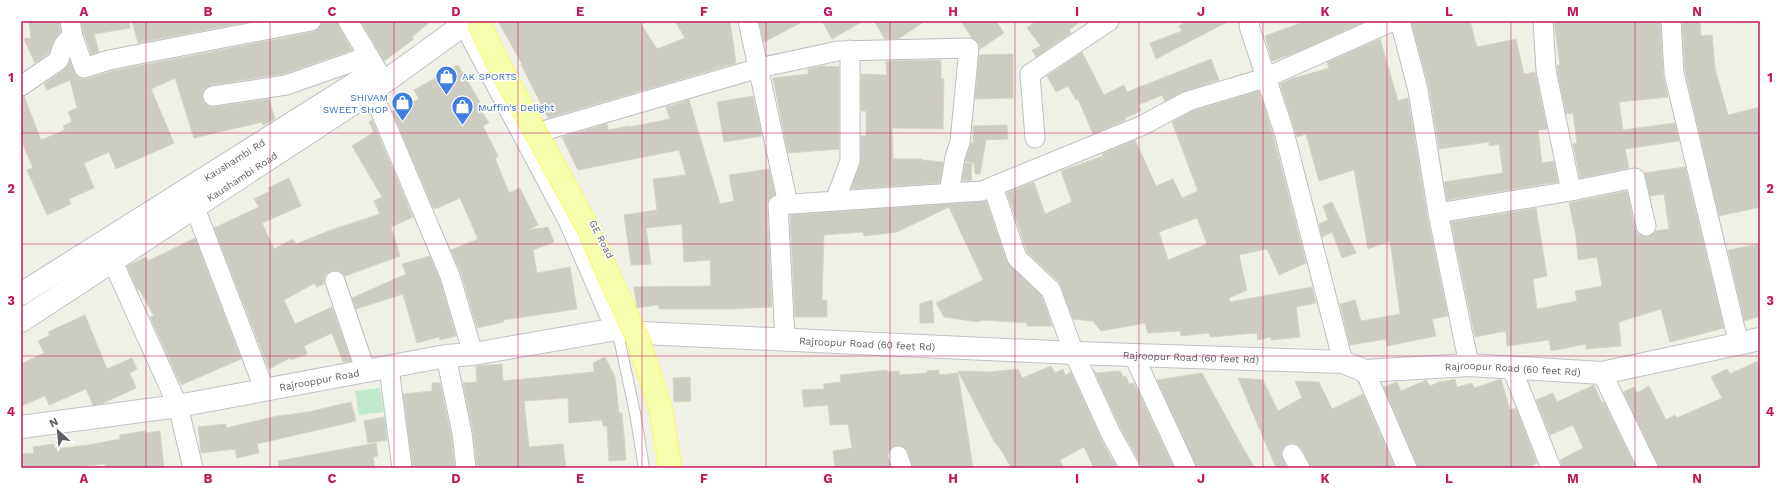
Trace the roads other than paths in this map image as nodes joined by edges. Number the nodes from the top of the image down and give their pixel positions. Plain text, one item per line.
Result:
1 (311, 21) edge
2 (348, 21) edge
3 (748, 21) edge
4 (1250, 21) edge
5 (1393, 21) edge
6 (1400, 21) edge
7 (1543, 21) edge
8 (1671, 21) edge
9 (470, 24) edge
10 (1100, 24) edge
11 (72, 29) edge
12 (850, 50) junction
13 (759, 68) junction
14 (373, 73) junction
15 (1266, 78) junction
16 (21, 86) edge
17 (213, 96) dead end
18 (543, 131) junction
19 (1035, 138) dead end
20 (993, 187) junction
21 (1571, 191) junction
22 (949, 193) junction
23 (835, 201) junction
24 (788, 204) junction
25 (194, 208) junction
26 (1438, 213) junction
27 (1646, 226) dead end
28 (112, 260) junction
29 (335, 281) dead end
30 (21, 294) edge
31 (21, 321) edge
32 (617, 329) junction
33 (642, 333) junction
34 (785, 338) junction
35 (1760, 339) edge
36 (1738, 345) junction
37 (1074, 353) junction
38 (473, 354) junction
39 (1133, 354) junction
40 (446, 356) junction
41 (1343, 362) junction
42 (1469, 365) junction
43 (1511, 366) junction
44 (389, 368) junction
45 (1365, 371) junction
46 (366, 372) junction
47 (1602, 373) junction
48 (265, 391) junction
49 (178, 406) junction
50 (21, 427) edge
51 (193, 468) edge
52 (402, 468) edge
53 (466, 468) edge
54 (644, 468) edge
55 (659, 468) edge
56 (670, 468) edge
57 (679, 468) edge
58 (1130, 468) edge
59 (1186, 468) edge
60 (1407, 468) edge
61 (1551, 468) edge
62 (1648, 468) edge

1 - 11 street
2 - 14 street
3 - 13 street
4 - 15 street
5 - 15 street
6 - 26 street
7 - 21 street
8 - 36 street
9 - 14 main road, Kaushambi Road
9 - 18 main road, GE Road
9 - 32 main road, GE Road
9 - 55 main road
9 - 56 main road, bridge
10 - 19 street
11 - 16 street
12 - 13 street
12 - 22 street
12 - 23 street
13 - 18 street
13 - 24 street
14 - 17 street
14 - 25 main road, Kaushambi Road
14 - 30 main road, Kaushambi Rd
14 - 38 street
15 - 20 street
15 - 41 street
18 - 33 main road, GE Road
20 - 22 street
20 - 37 street
21 - 26 street
21 - 27 street
22 - 23 street
23 - 24 street
24 - 34 street
25 - 28 main road, Kaushambi Road
25 - 48 street
26 - 42 street
28 - 31 main road, Kaushambi Road
28 - 49 street
29 - 46 street
32 - 33 main road, Rajroopur Road (60 feet Rd)
32 - 38 main road, Rajrooppur Road
32 - 54 lane, GE Road
33 - 34 main road, Rajroopur Road (60 feet Rd)
33 - 57 lane, GE Road
34 - 37 main road, Rajroopur Road (60 feet Rd)
35 - 36 main road, Rajroopur Road (60 feet Rd)
36 - 47 main road, Rajroopur Road (60 feet Rd)
37 - 39 main road, Rajroopur Road (60 feet Rd)
37 - 58 street
38 - 40 main road, Rajrooppur Road
39 - 41 main road, Rajroopur Road (60 feet Rd)
39 - 59 street
40 - 44 main road, Rajrooppur Road
40 - 53 street
41 - 45 main road, Rajroopur Road (60 feet Rd)
42 - 43 main road, Rajroopur Road (60 feet Rd)
42 - 45 main road, Rajroopur Road (60 feet Rd)
43 - 47 main road, Rajroopur Road (60 feet Rd)
43 - 61 street
44 - 46 main road, Rajrooppur Road
44 - 52 street
45 - 60 street
46 - 48 main road, Rajrooppur Road
47 - 62 street
48 - 49 main road, Rajrooppur Road
49 - 50 main road, Rajrooppur Road
49 - 51 street

